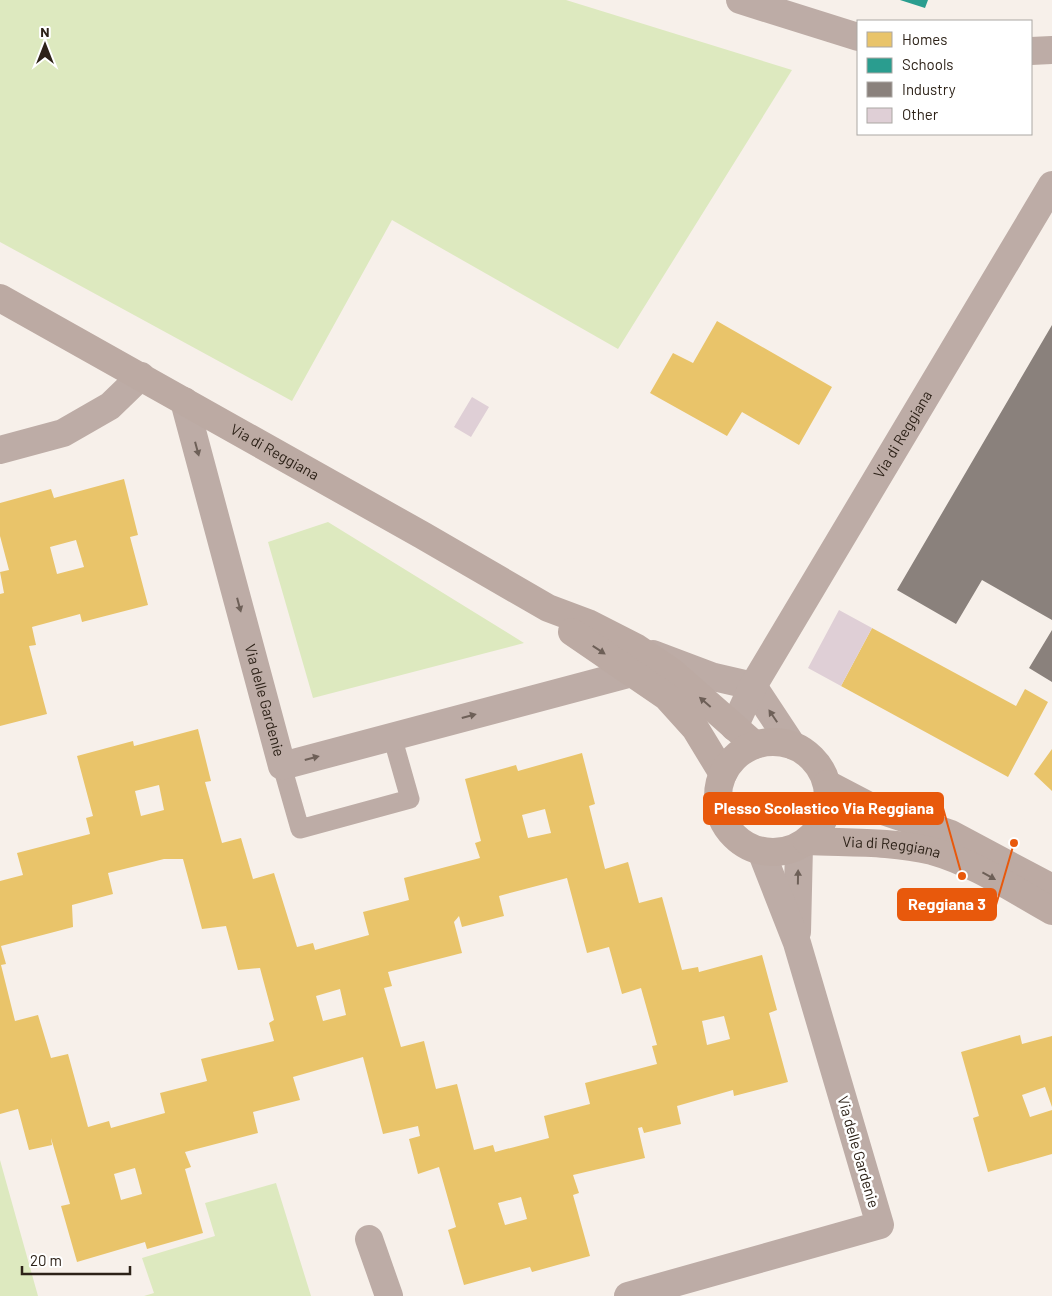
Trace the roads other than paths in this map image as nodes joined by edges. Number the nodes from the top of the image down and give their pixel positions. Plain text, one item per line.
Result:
1 (740, 0) edge
2 (857, 37) edge
3 (1052, 50) edge
4 (1032, 51) edge
5 (1052, 184) edge
6 (0, 298) edge
7 (141, 376) junction
8 (184, 401) junction
9 (0, 450) edge
10 (634, 660) junction
11 (753, 686) junction
12 (734, 727) junction
13 (392, 736) junction
14 (755, 745) junction
15 (792, 745) junction
16 (282, 766) junction
17 (723, 774) junction
18 (827, 784) junction
19 (803, 843) junction
20 (760, 851) junction
21 (1052, 888) edge
22 (1052, 911) edge
23 (797, 943) junction
24 (369, 1239) dead end
25 (389, 1296) edge
26 (628, 1296) edge

1 - 2 street
3 - 4 street
5 - 11 street, Via di Reggiana
6 - 7 street, Via di Reggiana
7 - 8 street, Via di Reggiana
7 - 9 street
8 - 10 street, Via di Reggiana
8 -> 16 street, Via delle Gardenie
10 - 11 street, Via di Reggiana
12 -> 10 street, Via di Reggiana
13 -> 10 street, Via delle Gardenie
10 - 17 street, Via di Reggiana
11 - 12 street, Via di Reggiana
15 -> 11 street, Via di Reggiana
12 - 14 street, Via di Reggiana
16 -> 13 street, Via delle Gardenie
13 - 16 lane
14 - 15 street, Via di Reggiana
14 - 17 street, Via di Reggiana
15 - 18 street, Via di Reggiana
17 - 20 street, Via di Reggiana
18 - 19 street, Via di Reggiana
18 - 21 street, Via di Reggiana
19 - 20 street, Via di Reggiana
19 -> 22 street, Via di Reggiana
23 -> 19 street, Via delle Gardenie
20 - 23 street, Via delle Gardenie
23 - 26 street, Via delle Gardenie
24 - 25 street

